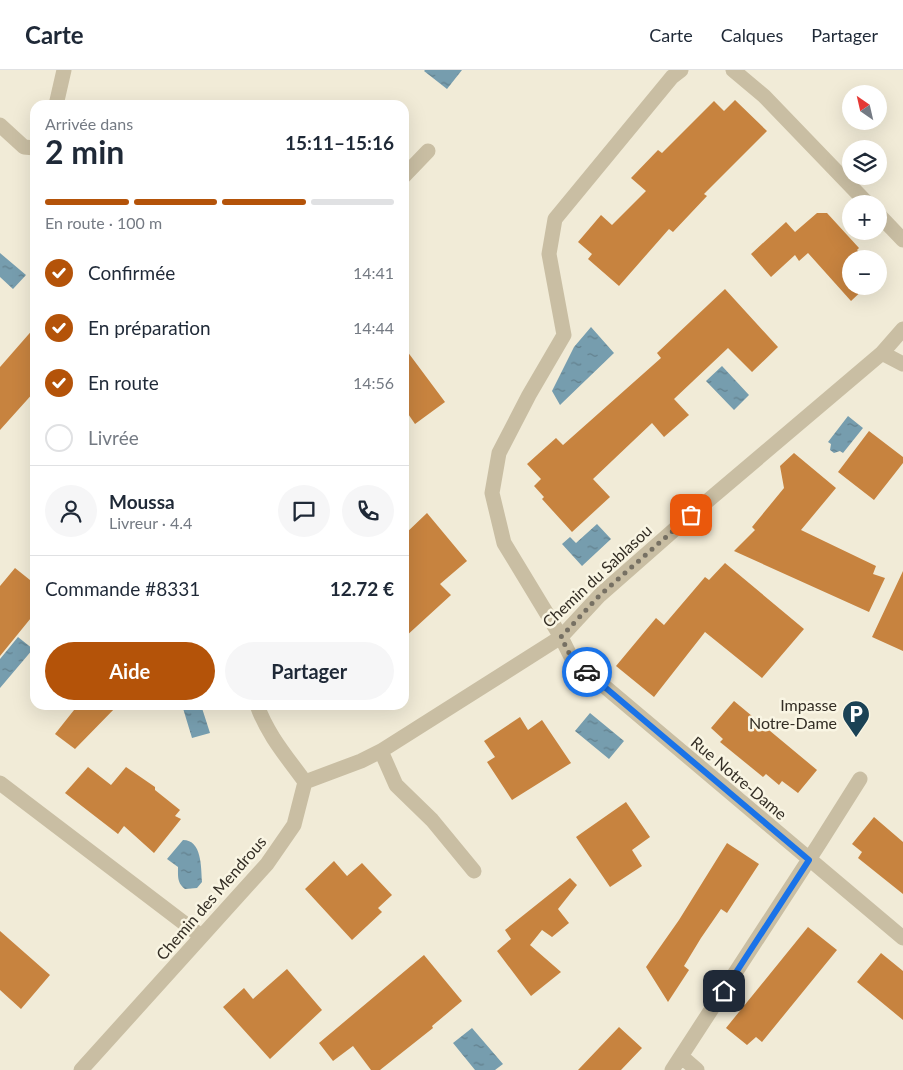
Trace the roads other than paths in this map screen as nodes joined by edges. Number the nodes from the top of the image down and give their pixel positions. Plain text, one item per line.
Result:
1 (64, 70) edge
2 (681, 70) edge
3 (732, 70) edge
4 (57, 100) edge
5 (0, 126) edge
6 (30, 148) edge
7 (428, 151) dead end
8 (409, 171) edge
9 (859, 195) edge
10 (887, 223) edge
11 (903, 240) edge
12 (903, 329) edge
13 (882, 352) junction
14 (903, 364) edge
15 (561, 637) junction
16 (259, 710) edge
17 (381, 751) junction
18 (860, 778) dead end
19 (305, 782) junction
20 (0, 783) edge
21 (809, 860) junction
22 (474, 871) dead end
23 (201, 936) junction
24 (903, 938) edge
25 (682, 1057) junction
26 (82, 1070) edge
27 (672, 1070) edge
28 (697, 1070) edge

1 - 4 street
2 - 15 street, Rue Notre-Dame
3 - 9 street
5 - 6 street
7 - 8 street
10 - 11 street
12 - 13 street, Chemin du Sablasou
13 - 14 street
13 - 15 street, Chemin du Sablasou
15 - 17 street, Chemin du Sablasou
15 - 21 street, Rue Notre-Dame
16 - 19 street
17 - 19 street, Chemin du Sablasou
17 - 22 street
18 - 21 street
19 - 23 street, Chemin des Mendrous
20 - 23 street
21 - 24 street, Rue Notre-Dame
21 - 25 street
23 - 26 street, Chemin des Mendrous
25 - 27 street
25 - 28 street

